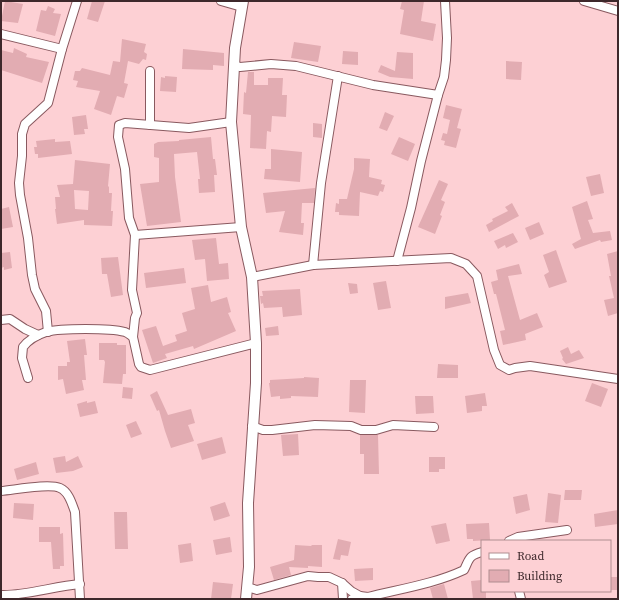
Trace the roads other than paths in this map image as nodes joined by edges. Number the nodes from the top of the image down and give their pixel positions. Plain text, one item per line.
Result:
1 (78, 1) edge
2 (221, 1) edge
3 (445, 1) edge
4 (584, 1) edge
5 (242, 4) edge
6 (618, 11) edge
7 (1, 34) edge
8 (62, 49) junction
9 (234, 65) junction
10 (150, 71) dead end
11 (338, 76) junction
12 (438, 95) junction
13 (231, 122) junction
14 (150, 125) junction
15 (241, 227) junction
16 (135, 235) junction
17 (397, 261) junction
18 (312, 265) junction
19 (252, 277) junction
20 (1, 320) edge
21 (48, 332) junction
22 (38, 335) junction
23 (133, 336) junction
24 (256, 343) junction
25 (28, 378) dead end
26 (618, 379) edge
27 (252, 426) junction
28 (434, 427) dead end
29 (1, 491) edge
30 (566, 530) dead end
31 (511, 540) edge
32 (481, 552) edge
33 (342, 583) junction
34 (80, 584) junction
35 (247, 587) junction
36 (1, 595) edge
37 (356, 598) edge
38 (80, 599) edge
39 (246, 599) edge
40 (343, 599) edge

1 - 8 street
2 - 5 street
3 - 12 street
4 - 6 street
5 - 9 street
7 - 8 street
8 - 21 street
9 - 11 street
9 - 13 street
10 - 14 street
11 - 12 street
11 - 18 street
12 - 17 street
13 - 14 street
13 - 15 street
14 - 16 street
15 - 16 street
15 - 19 street
16 - 23 street
17 - 18 street
17 - 26 street
18 - 19 street
19 - 24 street
20 - 22 street
21 - 22 street
21 - 23 street
22 - 25 street
23 - 24 street
24 - 27 street
27 - 28 street
27 - 35 street
29 - 34 street
30 - 31 street
32 - 37 street
33 - 35 street
33 - 37 street
33 - 40 street
34 - 36 street
34 - 38 street
35 - 39 street

